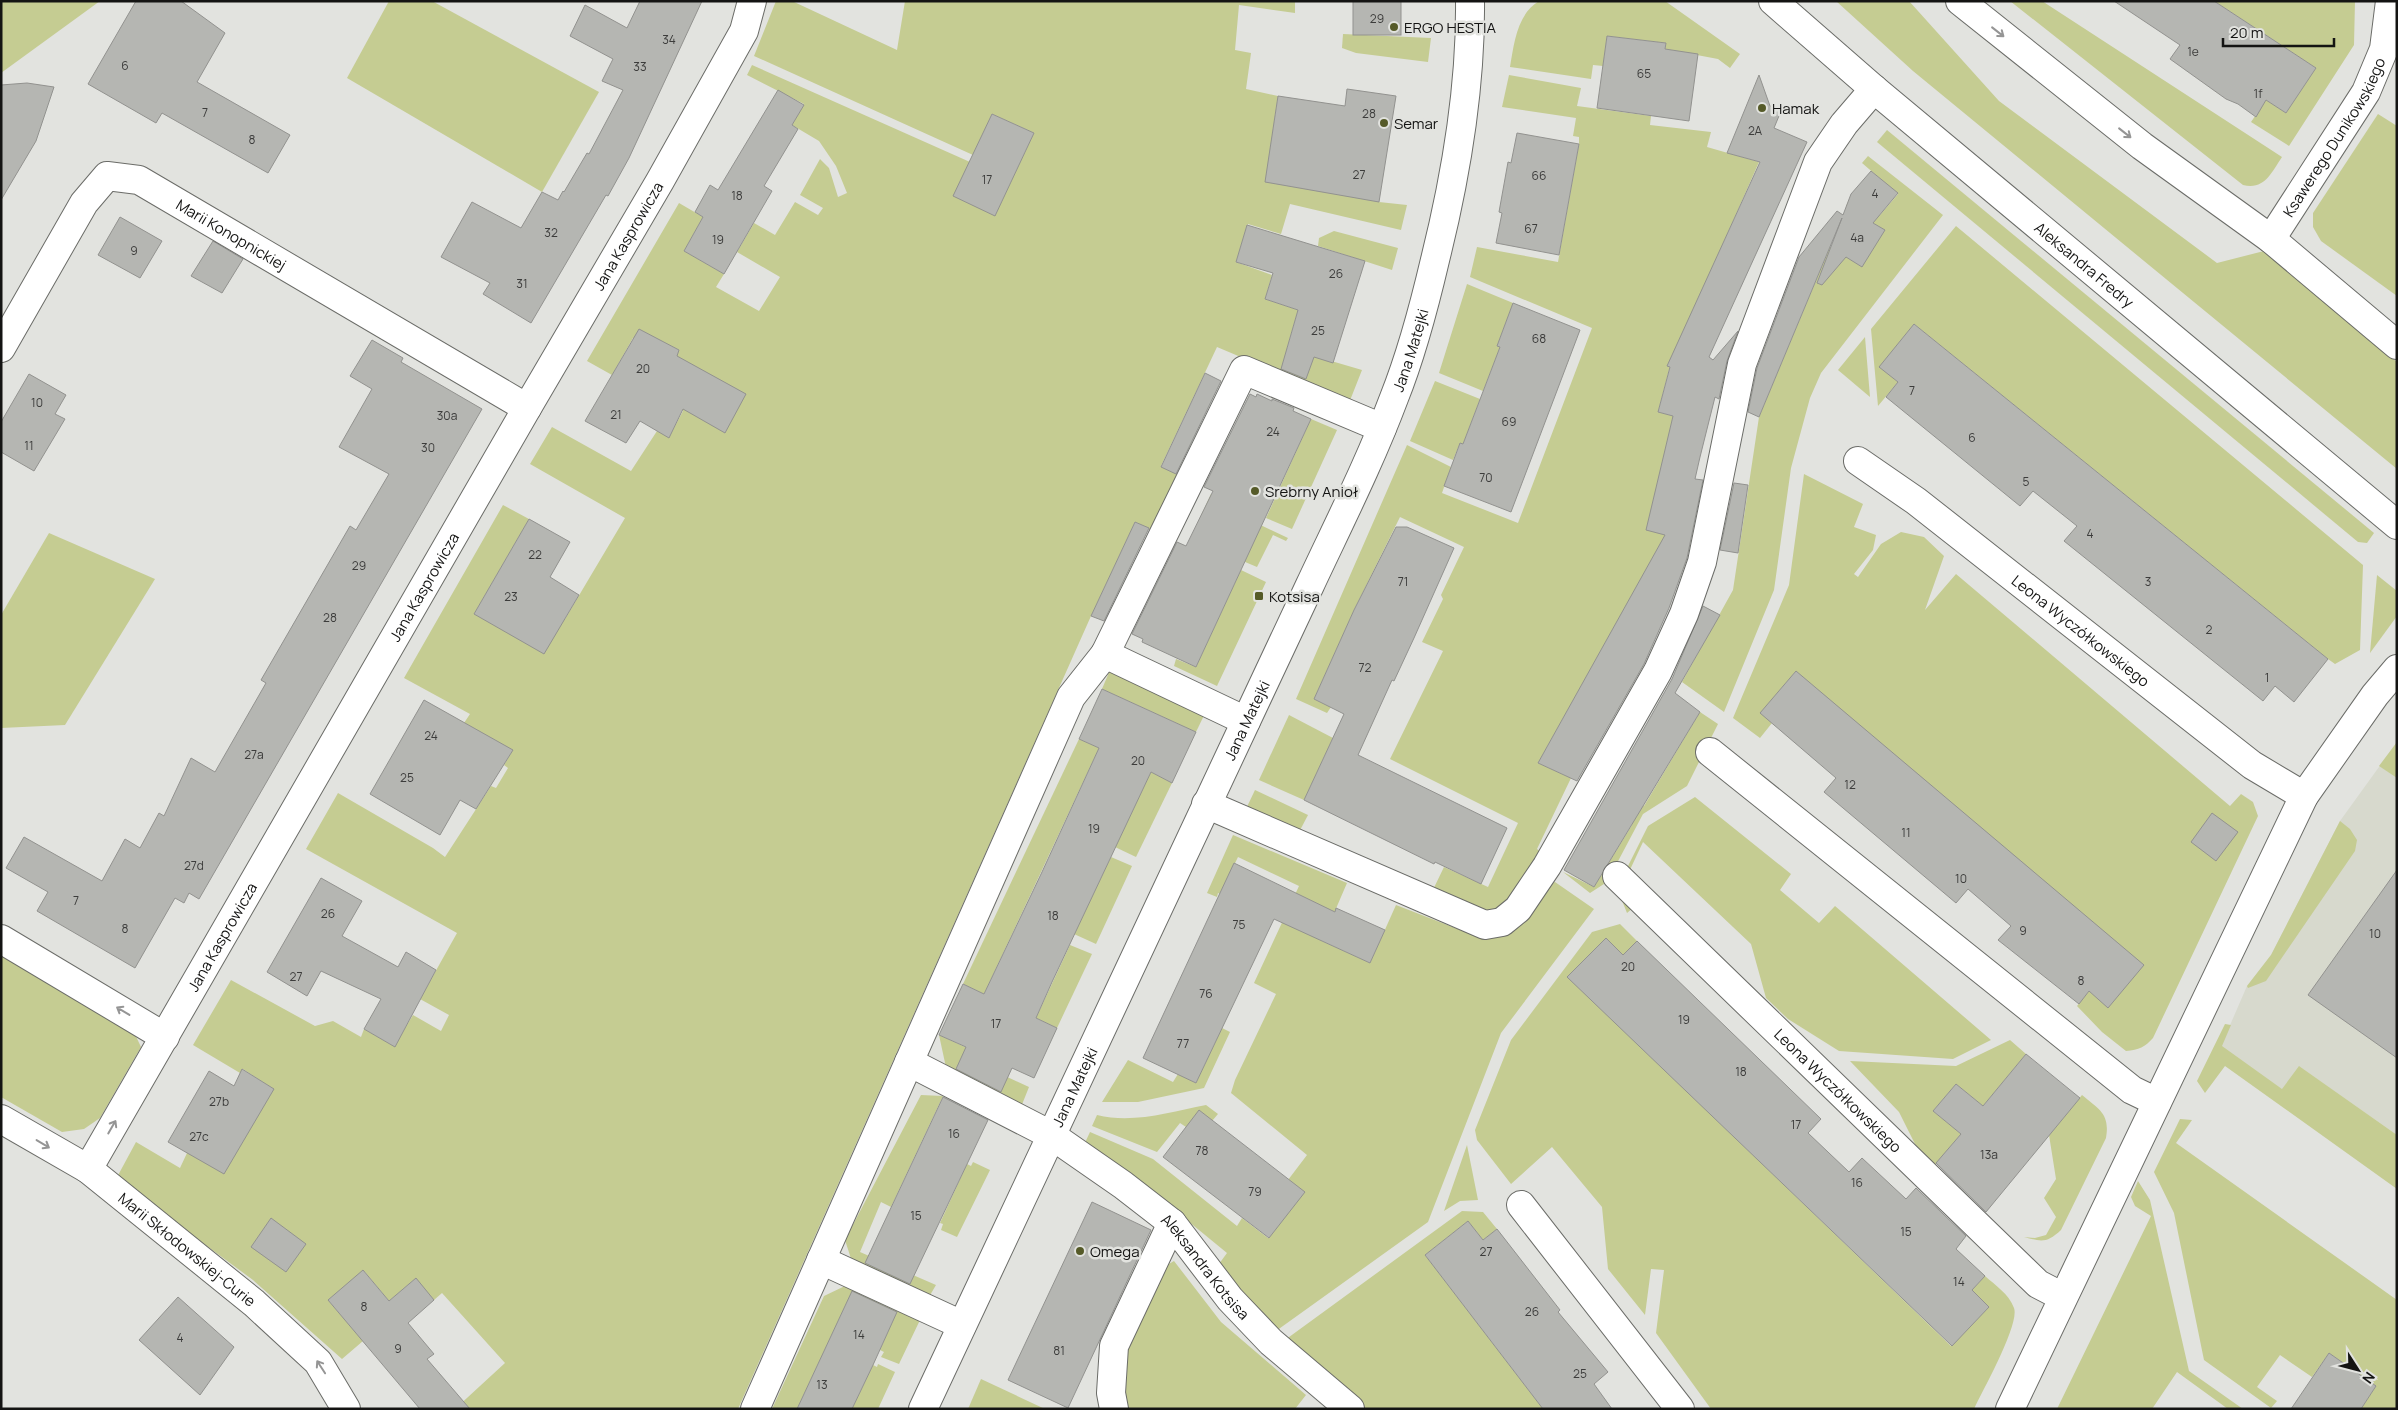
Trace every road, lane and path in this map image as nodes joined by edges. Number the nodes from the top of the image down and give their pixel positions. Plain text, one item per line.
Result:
1 (752, 1) edge
2 (1773, 1) edge
3 (1960, 1) edge
4 (2390, 1) edge
5 (1473, 6) edge
6 (1874, 89) junction
7 (2271, 239) junction
8 (2397, 345) edge
9 (1, 348) edge
10 (526, 408) junction
11 (1382, 428) junction
12 (1858, 462) dead end
13 (2397, 525) edge
14 (1105, 654) junction
15 (2397, 669) edge
16 (1246, 721) junction
17 (1710, 752) dead end
18 (2304, 796) junction
19 (1206, 804) junction
20 (1617, 876) dead end
21 (1, 939) edge
22 (165, 1037) junction
23 (909, 1062) junction
24 (2157, 1102) junction
25 (1, 1119) edge
26 (1051, 1135) junction
27 (88, 1169) junction
28 (1521, 1205) dead end
29 (1172, 1223) junction
30 (821, 1260) junction
31 (2063, 1297) junction
32 (962, 1325) junction
33 (346, 1409) edge
34 (755, 1409) edge
35 (923, 1409) edge
36 (1114, 1409) edge
37 (1350, 1409) edge
38 (1680, 1409) edge
39 (2010, 1409) edge

1 - 10 street, Jana Kasprowicza
2 - 6 street, Aleksandra Fredry
3 -> 7 street
4 - 7 street, Ksawerego Dunikowskiego
5 - 11 street, Jana Matejki
6 - 13 street, Aleksandra Fredry
6 - 19 street
7 - 8 street
9 - 10 street, Marii Konopnickiej
10 - 22 street, Jana Kasprowicza
11 - 14 street
11 - 16 street, Jana Matejki
12 - 18 street, Leona Wyczółkowskiego
14 - 16 street
14 - 23 street
15 - 18 street
16 - 19 street, Jana Matejki
17 - 24 street
18 - 24 street
19 - 26 street, Jana Matejki
20 - 31 street, Leona Wyczółkowskiego
22 -> 21 street
27 -> 22 street, Jana Kasprowicza
23 - 26 street, Aleksandra Kotsisa
23 - 30 street
24 - 31 street
25 -> 27 street, Marii Skłodowskiej-Curie
26 - 29 street, Aleksandra Kotsisa
26 - 32 street, Jana Matejki
33 -> 27 street, Marii Skłodowskiej-Curie
28 - 38 street
29 - 36 street
29 - 37 street, Aleksandra Kotsisa
30 - 32 street
30 - 34 street
31 - 39 street
32 - 35 street, Jana Matejki

